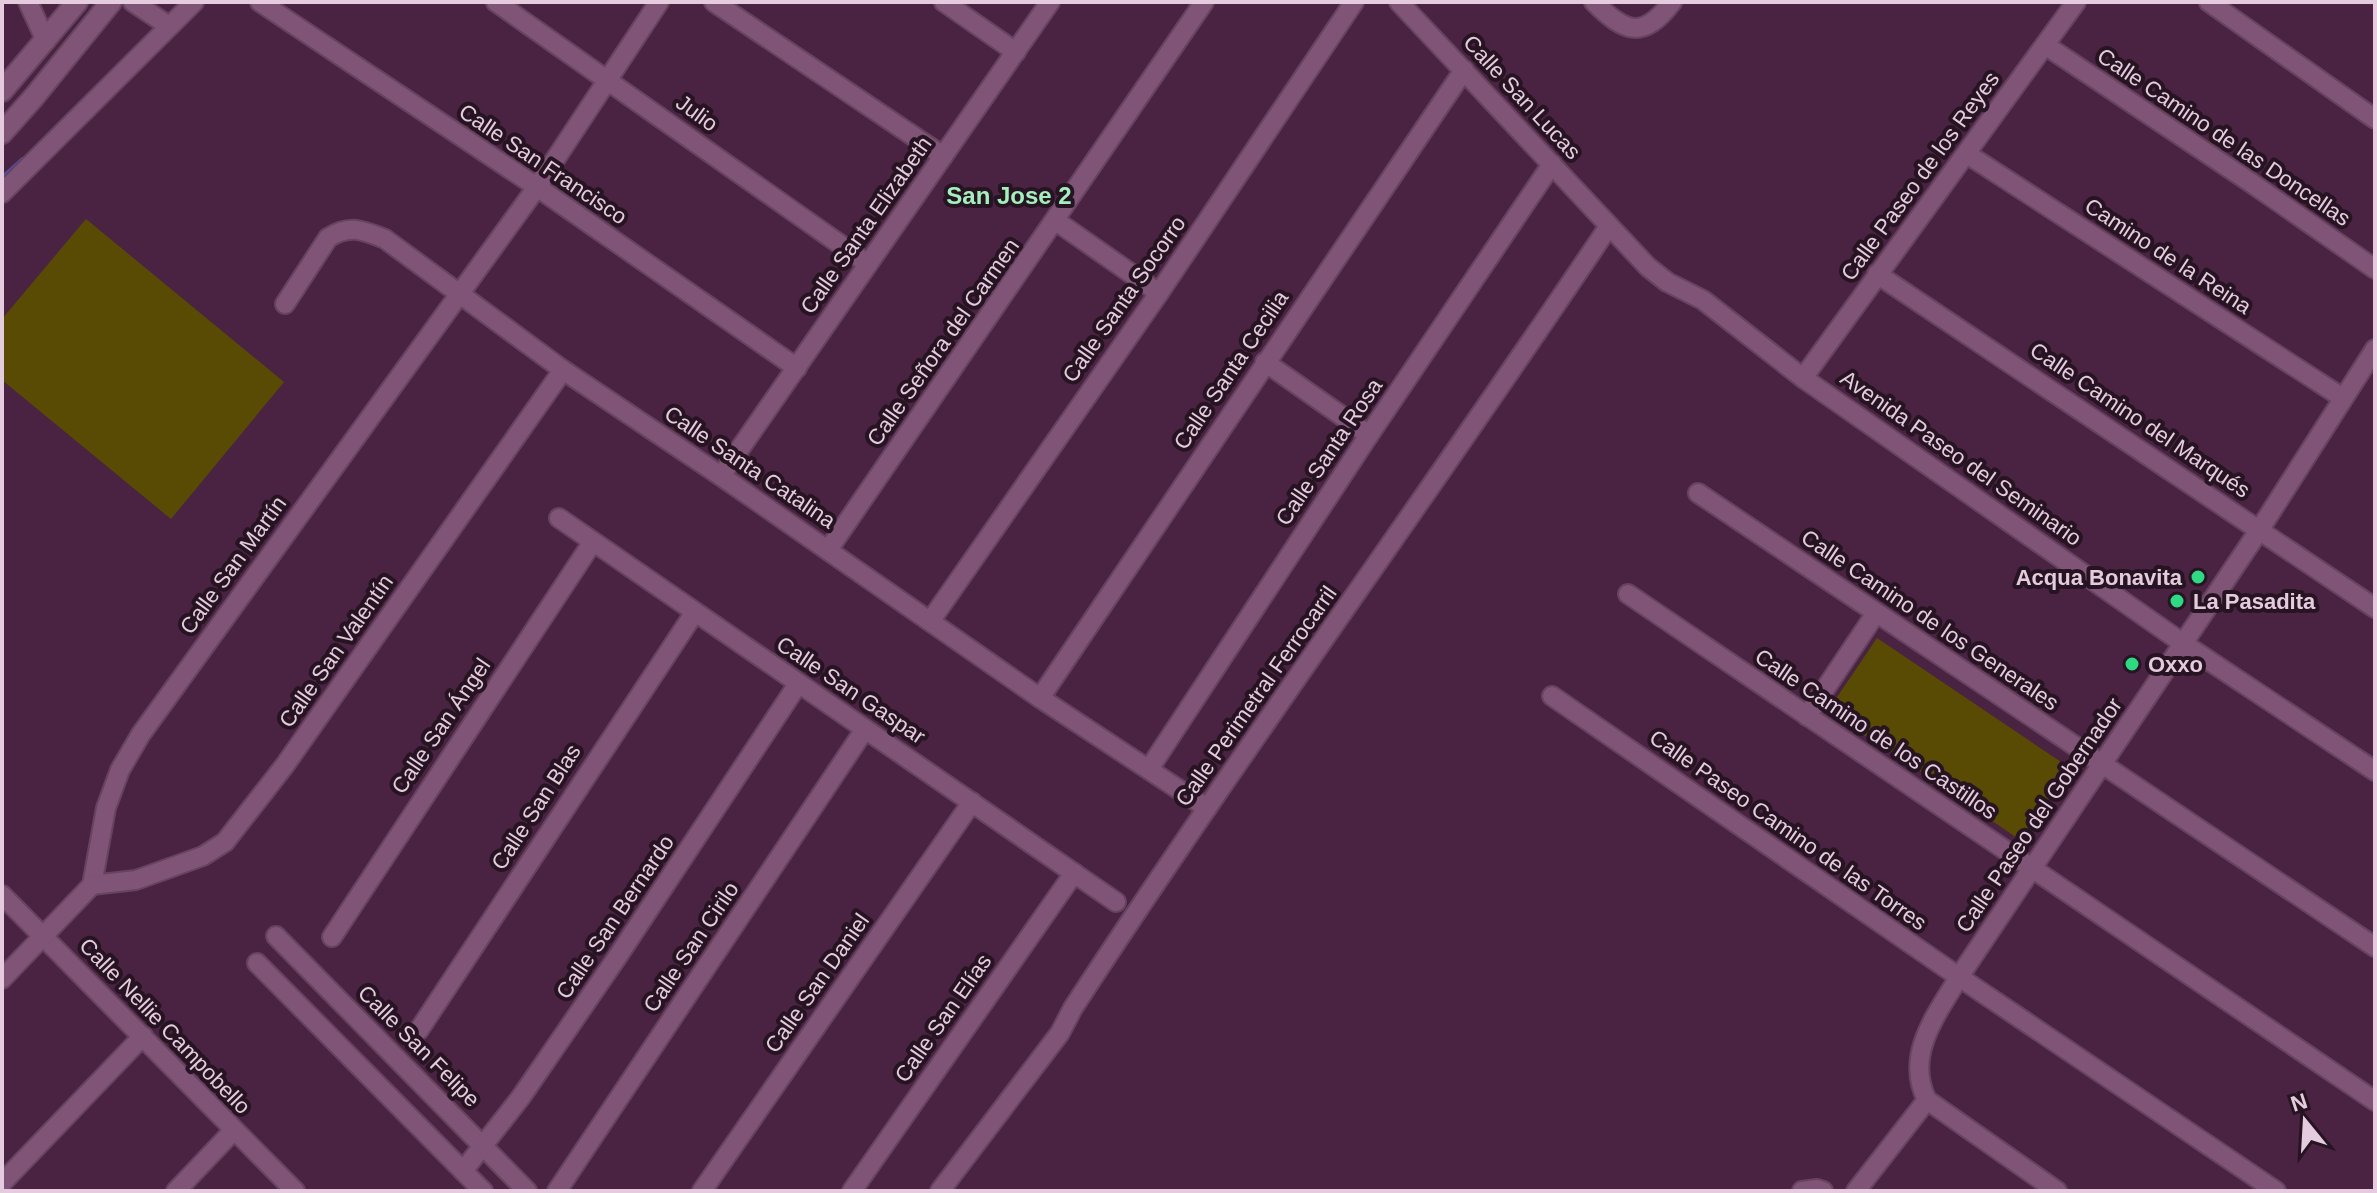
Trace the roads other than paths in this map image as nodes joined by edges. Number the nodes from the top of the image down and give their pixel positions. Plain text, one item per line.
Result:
1 (28, 2) edge
2 (77, 2) edge
3 (111, 2) edge
4 (194, 2) edge
5 (260, 2) edge
6 (496, 2) edge
7 (659, 2) edge
8 (714, 2) edge
9 (944, 2) edge
10 (1050, 2) edge
11 (1204, 2) edge
12 (1354, 2) edge
13 (1399, 2) edge
14 (1594, 2) edge
15 (1672, 2) edge
16 (2076, 2) edge
17 (2209, 2) edge
18 (138, 6) edge
19 (168, 26) junction
20 (46, 41) junction
21 (2045, 45) junction
22 (1016, 52) junction
23 (1464, 70) junction
24 (608, 79) junction
25 (2, 91) edge
26 (2375, 119) edge
27 (2, 133) edge
28 (1967, 154) junction
29 (943, 156) junction
30 (1552, 164) junction
31 (537, 187) junction
32 (2, 193) edge
33 (1056, 221) junction
34 (1609, 226) junction
35 (868, 264) junction
36 (2375, 269) edge
37 (1877, 274) junction
38 (1159, 293) junction
39 (458, 295) junction
40 (285, 304) dead end
41 (2375, 349) edge
42 (1265, 362) junction
43 (797, 368) junction
44 (563, 370) junction
45 (1803, 378) junction
46 (2343, 398) junction
47 (1369, 435) junction
48 (721, 476) junction
49 (1698, 493) dead end
50 (559, 518) dead end
51 (2260, 529) junction
52 (592, 543) junction
53 (828, 550) junction
54 (1628, 594) dead end
55 (2375, 608) edge
56 (695, 612) junction
57 (1876, 613) junction
58 (931, 620) junction
59 (2184, 644) junction
60 (798, 684) junction
61 (1552, 696) dead end
62 (1040, 698) junction
63 (1807, 716) junction
64 (865, 729) junction
65 (2101, 763) junction
66 (1149, 769) junction
67 (2375, 771) edge
68 (972, 802) junction
69 (1207, 808) junction
70 (2031, 868) junction
71 (1074, 873) junction
72 (92, 885) junction
73 (2, 895) edge
74 (1116, 902) dead end
75 (43, 936) junction
76 (276, 936) dead end
77 (332, 937) dead end
78 (2375, 947) edge
79 (257, 963) dead end
80 (1959, 977) junction
81 (2, 979) edge
82 (419, 1030) dead end
83 (143, 1036) junction
84 (1927, 1100) junction
85 (2375, 1101) edge
86 (234, 1130) junction
87 (484, 1146) junction
88 (463, 1171) junction
89 (2, 1183) edge
90 (176, 1191) edge
91 (295, 1191) edge
92 (483, 1191) edge
93 (527, 1191) edge
94 (557, 1191) edge
95 (702, 1191) edge
96 (852, 1191) edge
97 (940, 1191) edge
98 (1802, 1191) edge
99 (1823, 1191) edge
100 (1856, 1191) edge
101 (2057, 1191) edge
102 (2276, 1191) edge

1 - 20 street
2 - 20 main road
3 - 27 main road
4 - 19 street
5 - 31 street, Calle San Francisco
6 - 24 street, Julio
7 - 24 street, Calle San Martín
8 - 29 street
9 - 22 street
10 - 22 street, Calle Santa Elizabeth
11 - 33 street, Calle Señora del Carmen
12 - 38 street, Calle Santa Socorro
13 - 23 street, Calle San Lucas
14 - 15 street
16 - 21 street, Calle Paseo de los Reyes
17 - 26 street
18 - 19 street
19 - 32 street
20 - 25 main road
21 - 28 street, Calle Paseo de los Reyes
21 - 36 street, Calle Camino de las Doncellas
22 - 29 street, Calle Santa Elizabeth
23 - 30 street, Calle San Lucas
23 - 42 street, Calle Santa Cecilia
24 - 31 street, Calle San Martín
24 - 35 street, Julio
28 - 37 street, Calle Paseo de los Reyes
28 - 46 street, Camino de la Reina
29 - 35 street, Calle Santa Elizabeth
30 - 34 street, Calle San Lucas
30 - 47 street, Calle Santa Rosa
31 - 39 street, Calle San Martín
31 - 43 street, Calle San Francisco
33 - 38 street
33 - 53 street, Calle Señora del Carmen
34 - 45 street, Avenida Paseo del Seminario
34 - 69 street, Calle Perimetral Ferrocarril
35 - 43 street, Calle Santa Elizabeth
37 - 45 street, Calle Paseo de los Reyes
37 - 51 street, Calle Camino del Marqués
38 - 58 street, Calle Santa Socorro
39 - 40 street, Calle Santa Catalina
39 - 44 street, Calle Santa Catalina
39 - 72 street, Calle San Martín
41 - 46 street, Calle Paseo del Gobernador
42 - 47 street
42 - 62 street, Calle Santa Cecilia
43 - 48 street, Calle Santa Elizabeth
44 - 48 street, Calle Santa Catalina
44 - 72 street, Calle San Valentín
45 - 59 street, Avenida Paseo del Seminario
46 - 51 street, Calle Paseo del Gobernador
47 - 66 street, Calle Santa Rosa
48 - 53 street, Calle Santa Catalina
49 - 57 street, Calle Camino de los Generales
50 - 52 street, Calle San Gaspar
51 - 55 street, Calle Camino del Marqués
51 - 59 street, Calle Paseo del Gobernador
52 - 56 street, Calle San Gaspar
52 - 77 street, Calle San Ángel
53 - 58 street, Calle Santa Catalina
54 - 63 street, Calle Camino de los Castillos
56 - 60 street, Calle San Gaspar
56 - 82 street, Calle San Blas
57 - 63 street
57 - 65 street, Calle Camino de los Generales
58 - 62 street, Calle Santa Catalina
59 - 65 street, Calle Paseo del Gobernador
59 - 67 street, Avenida Paseo del Seminario
60 - 64 street, Calle San Gaspar
60 - 87 street, Calle San Bernardo
61 - 80 street, Calle Paseo Camino de las Torres
62 - 66 street, Calle Santa Catalina
63 - 70 street, Calle Camino de los Castillos
64 - 68 street, Calle San Gaspar
64 - 94 street, Calle San Cirilo
65 - 70 street, Calle Paseo del Gobernador
65 - 78 street, Calle Camino de los Generales
66 - 69 street, Calle Santa Catalina
68 - 71 street, Calle San Gaspar
68 - 95 street, Calle San Daniel
69 - 97 street, Calle Perimetral Ferrocarril
70 - 80 street, Calle Paseo del Gobernador
70 - 85 street, Calle Camino de los Castillos
71 - 74 street, Calle San Gaspar
71 - 96 street, Calle San Elías
72 - 75 street
73 - 75 street, Calle Nellie Campobello
75 - 81 street
75 - 83 street, Calle Nellie Campobello
76 - 87 street, Calle San Felipe
79 - 88 street
80 - 84 street, Calle Paseo del Gobernador
80 - 102 street, Calle Paseo Camino de las Torres
83 - 86 street, Calle Nellie Campobello
83 - 89 street
84 - 100 street
84 - 101 street
86 - 90 street
86 - 91 street, Calle Nellie Campobello
87 - 88 street, Calle San Bernardo
87 - 93 street, Calle San Felipe
88 - 92 street
98 - 99 street

